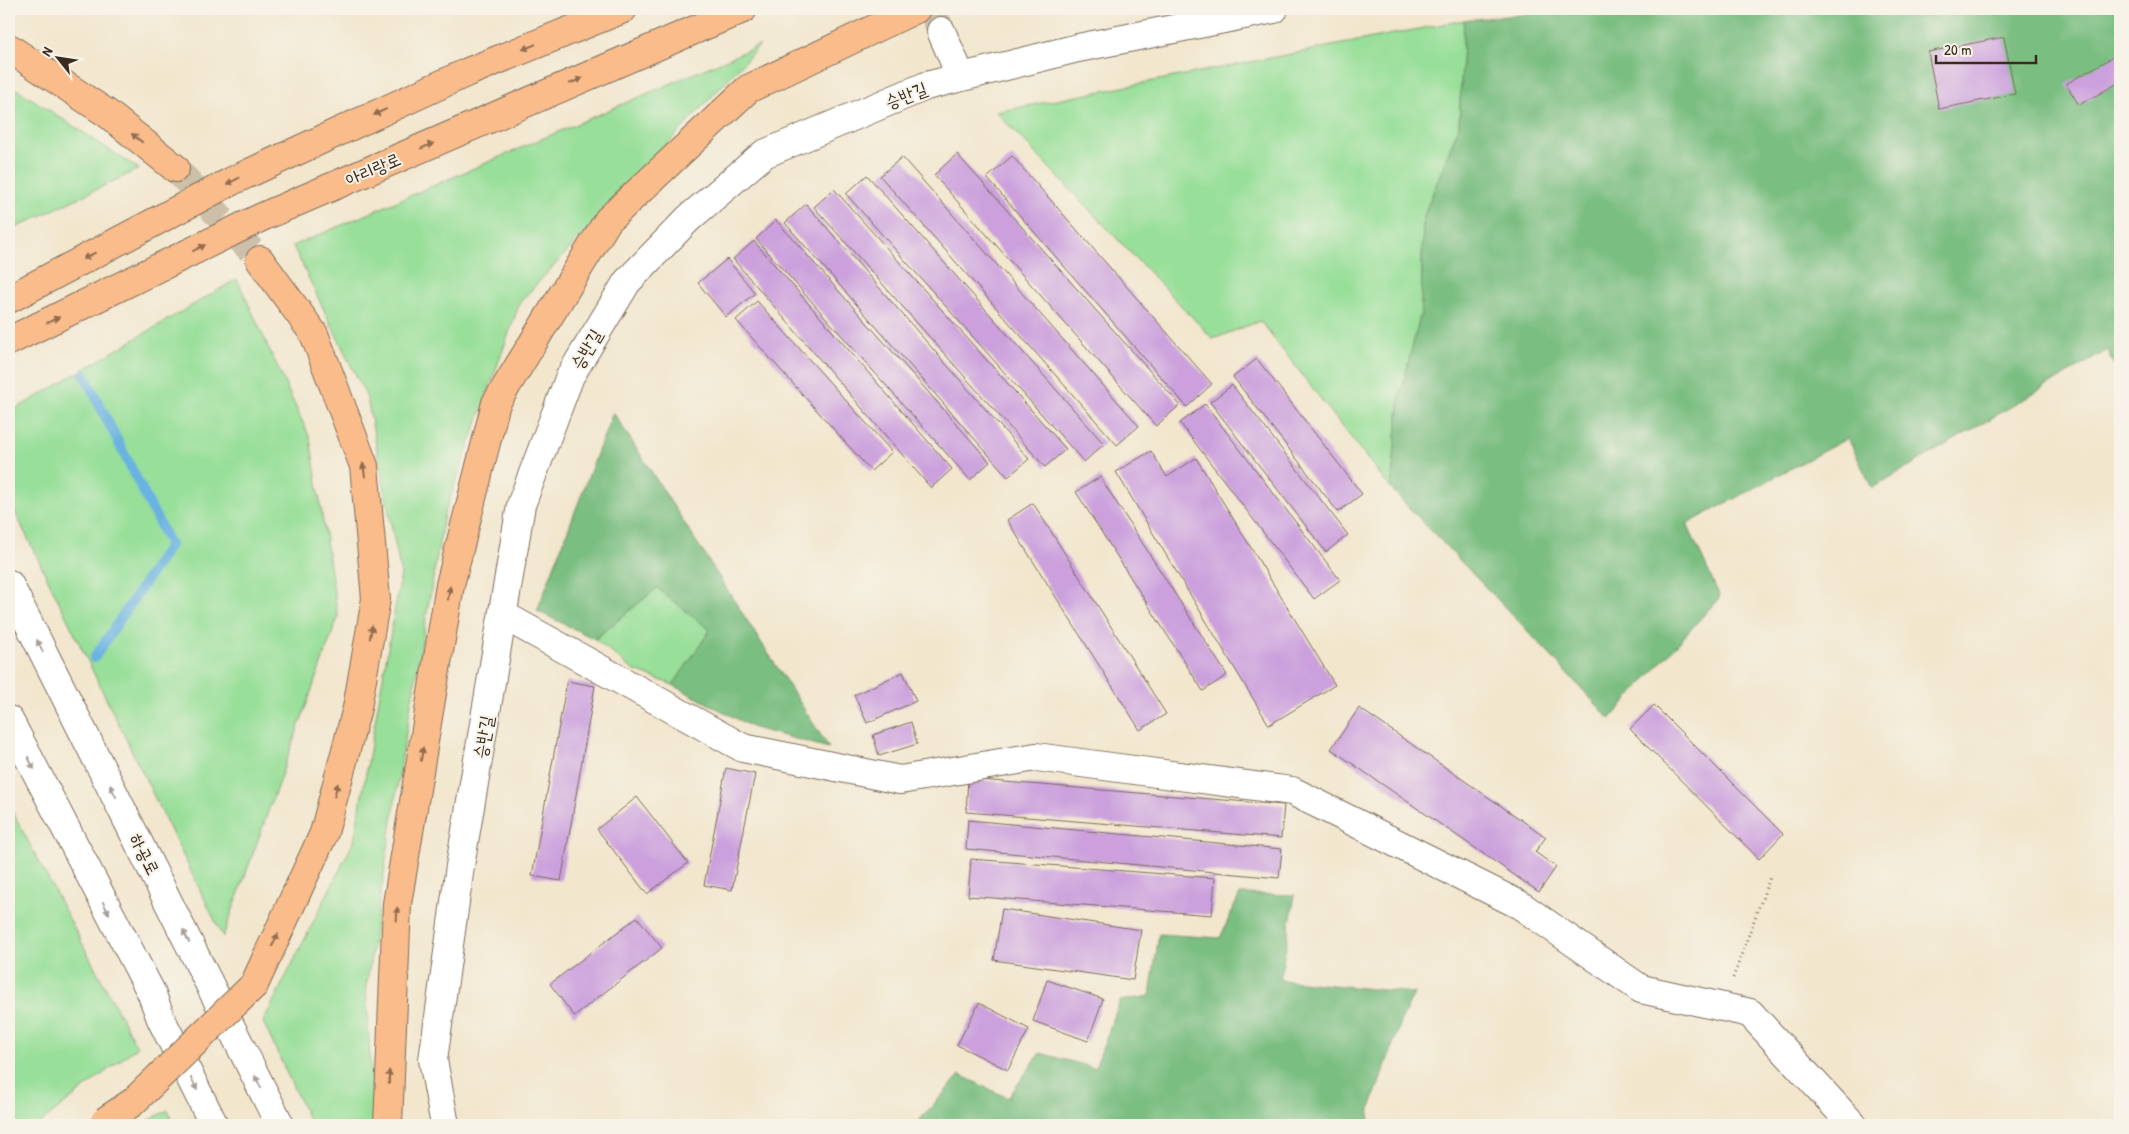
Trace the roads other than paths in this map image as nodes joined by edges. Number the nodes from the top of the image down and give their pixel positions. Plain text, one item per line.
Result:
1 (623, 9) edge
2 (743, 9) edge
3 (916, 9) edge
4 (1274, 9) edge
5 (941, 31) tunnel mouth
6 (9, 48) edge
7 (961, 77) junction
8 (175, 168) tunnel mouth
9 (260, 260) tunnel mouth
10 (9, 299) edge
11 (9, 341) edge
12 (9, 584) edge
13 (503, 616) junction
14 (9, 720) edge
15 (100, 1123) edge
16 (214, 1125) edge
17 (280, 1125) edge
18 (388, 1125) edge
19 (445, 1125) edge
20 (1852, 1125) edge

1 -> 10 highway
11 -> 2 highway, 아리랑로
18 -> 3 highway
4 - 7 street, 승반길
5 - 7 street
8 -> 6 highway
7 - 13 street, 승반길
15 -> 9 highway, bridge
17 -> 12 street, 하공로
13 - 19 street, 승반길
13 - 20 street
14 -> 16 street

